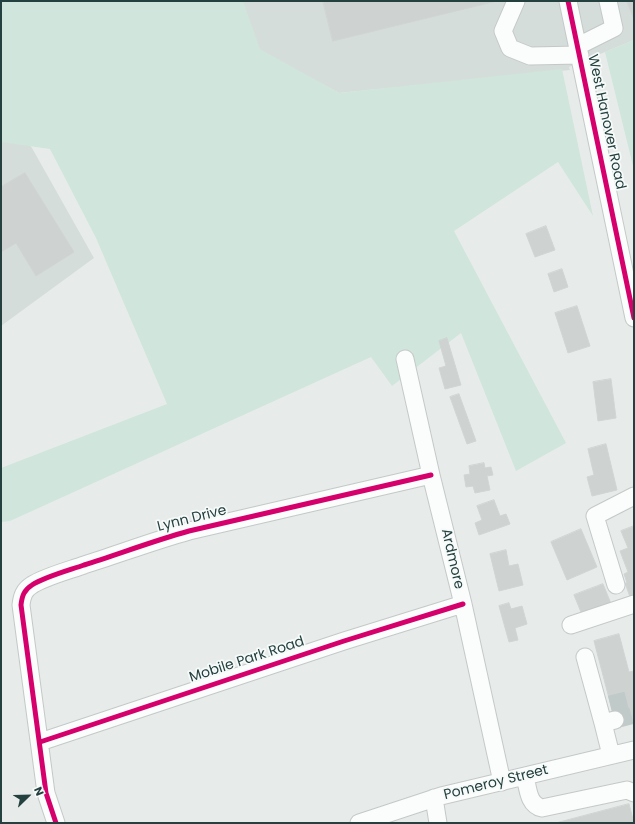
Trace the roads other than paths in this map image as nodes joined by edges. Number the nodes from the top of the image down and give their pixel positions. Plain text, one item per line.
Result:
1 (516, 1) edge
2 (568, 1) edge
3 (608, 1) edge
4 (579, 50) junction
5 (634, 318) edge
6 (405, 359) dead end
7 (431, 474) junction
8 (634, 496) edge
9 (616, 584) dead end
10 (462, 604) junction
11 (634, 604) edge
12 (571, 625) dead end
13 (585, 657) dead end
14 (40, 742) junction
15 (634, 750) edge
16 (611, 755) junction
17 (525, 776) junction
18 (502, 782) junction
19 (630, 791) edge
20 (434, 798) junction
21 (56, 823) edge
22 (360, 823) edge
23 (438, 823) edge

1 - 4 street
2 - 4 street, West Hanover Road
3 - 4 street
4 - 5 street, West Hanover Road
6 - 7 street, Ardmore
7 - 10 street, Ardmore
7 - 14 street, Lynn Drive
8 - 9 street
10 - 14 street, Mobile Park Road
10 - 18 street, Ardmore
11 - 12 street
13 - 16 street
14 - 21 street, Lynn Drive
15 - 16 street, Pomeroy Street
16 - 17 street, Pomeroy Street
17 - 18 street, Pomeroy Street
17 - 19 street
18 - 20 street, Pomeroy Street
20 - 22 street, Pomeroy Street
20 - 23 street

